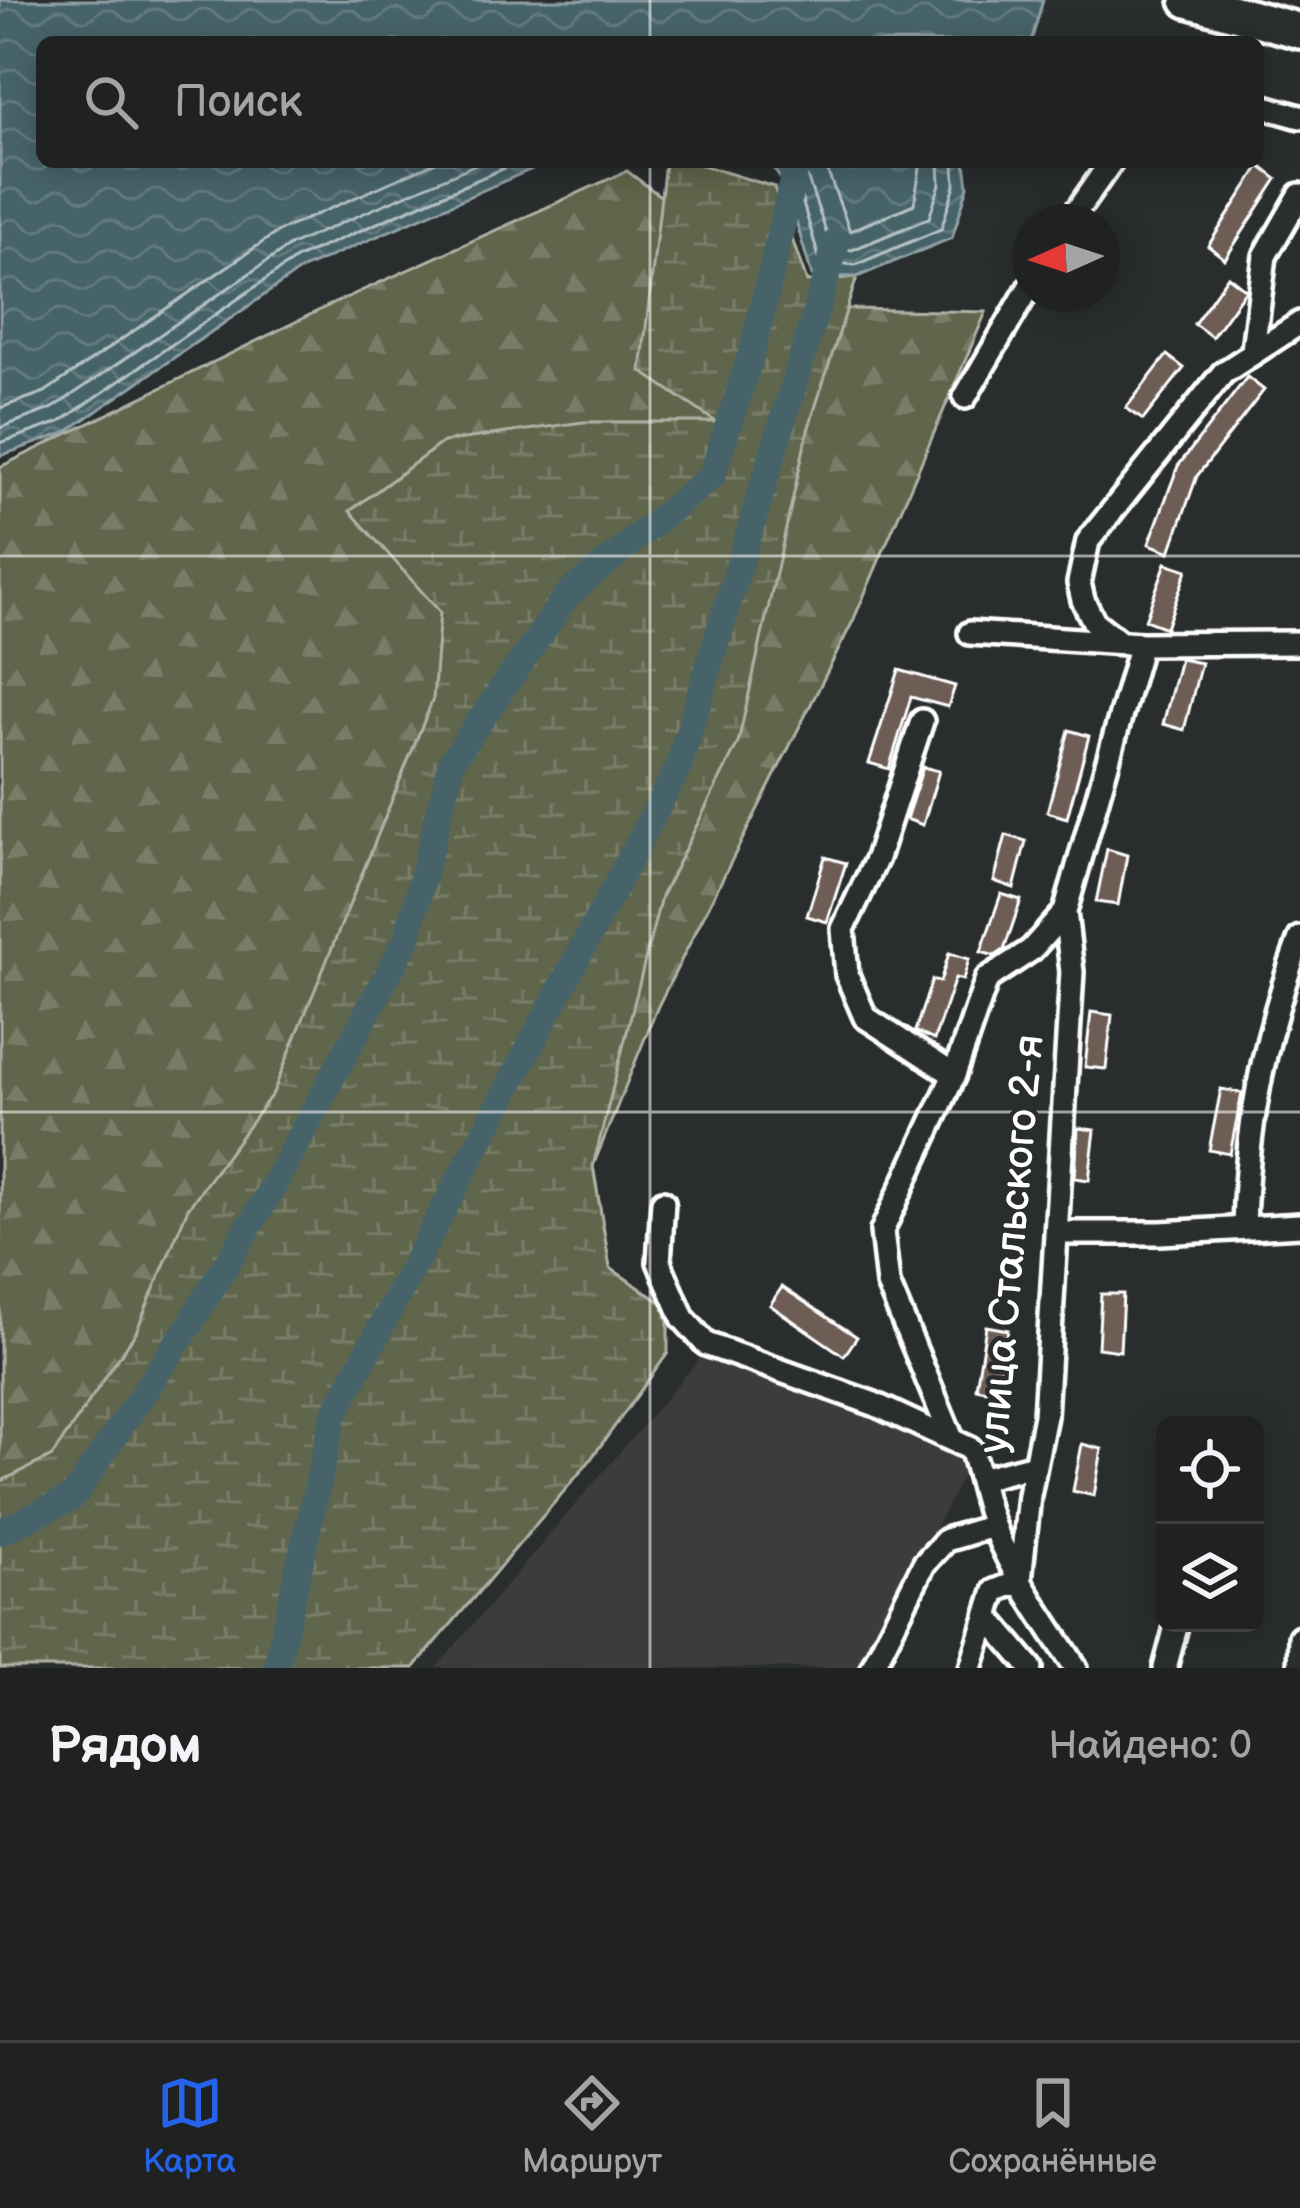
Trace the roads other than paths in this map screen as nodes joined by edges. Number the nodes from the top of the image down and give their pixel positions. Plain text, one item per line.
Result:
1 (1188, 0) edge
2 (1300, 31) edge
3 (1264, 107) edge
4 (1300, 117) edge
5 (1107, 168) edge
6 (1300, 195) edge
7 (1082, 204) edge
8 (1015, 312) edge
9 (1300, 322) edge
10 (1253, 350) junction
11 (965, 397) dead end
12 (970, 633) dead end
13 (1117, 640) junction
14 (1142, 644) junction
15 (1300, 644) edge
16 (922, 722) dead end
17 (1065, 913) junction
18 (1300, 938) edge
19 (954, 1076) junction
20 (663, 1202) dead end
21 (1300, 1225) edge
22 (1244, 1228) junction
23 (1058, 1233) junction
24 (951, 1436) junction
25 (1035, 1465) junction
26 (983, 1478) junction
27 (993, 1526) junction
28 (1020, 1581) junction
29 (988, 1616) junction
30 (1175, 1632) edge
31 (1300, 1637) edge
32 (872, 1668) edge
33 (971, 1668) edge
34 (1031, 1668) edge
35 (1076, 1668) edge
36 (1165, 1668) edge
37 (1299, 1668) edge

1 - 2 highway
3 - 4 street
5 - 7 street
6 - 10 street
8 - 11 street
9 - 10 street
10 - 13 street
12 - 13 street
13 - 14 street
14 - 15 street
14 - 17 street, улица Стальского 2-я
16 - 19 street, улица Стальского 2-я
17 - 19 street, улица Стальского 2-я
17 - 23 street, улица Стальского 2-я
18 - 22 street
19 - 24 street, улица Стальского 2-я
20 - 24 street, улица Стальского 2-я
21 - 22 street
22 - 23 street
23 - 25 street, улица Стальского 2-я
24 - 26 street
25 - 26 street
25 - 28 street, улица Стальского 2-я
26 - 27 street
27 - 28 street
27 - 32 street
28 - 29 street
28 - 35 street
29 - 33 street
29 - 34 street
30 - 36 street
31 - 37 street

